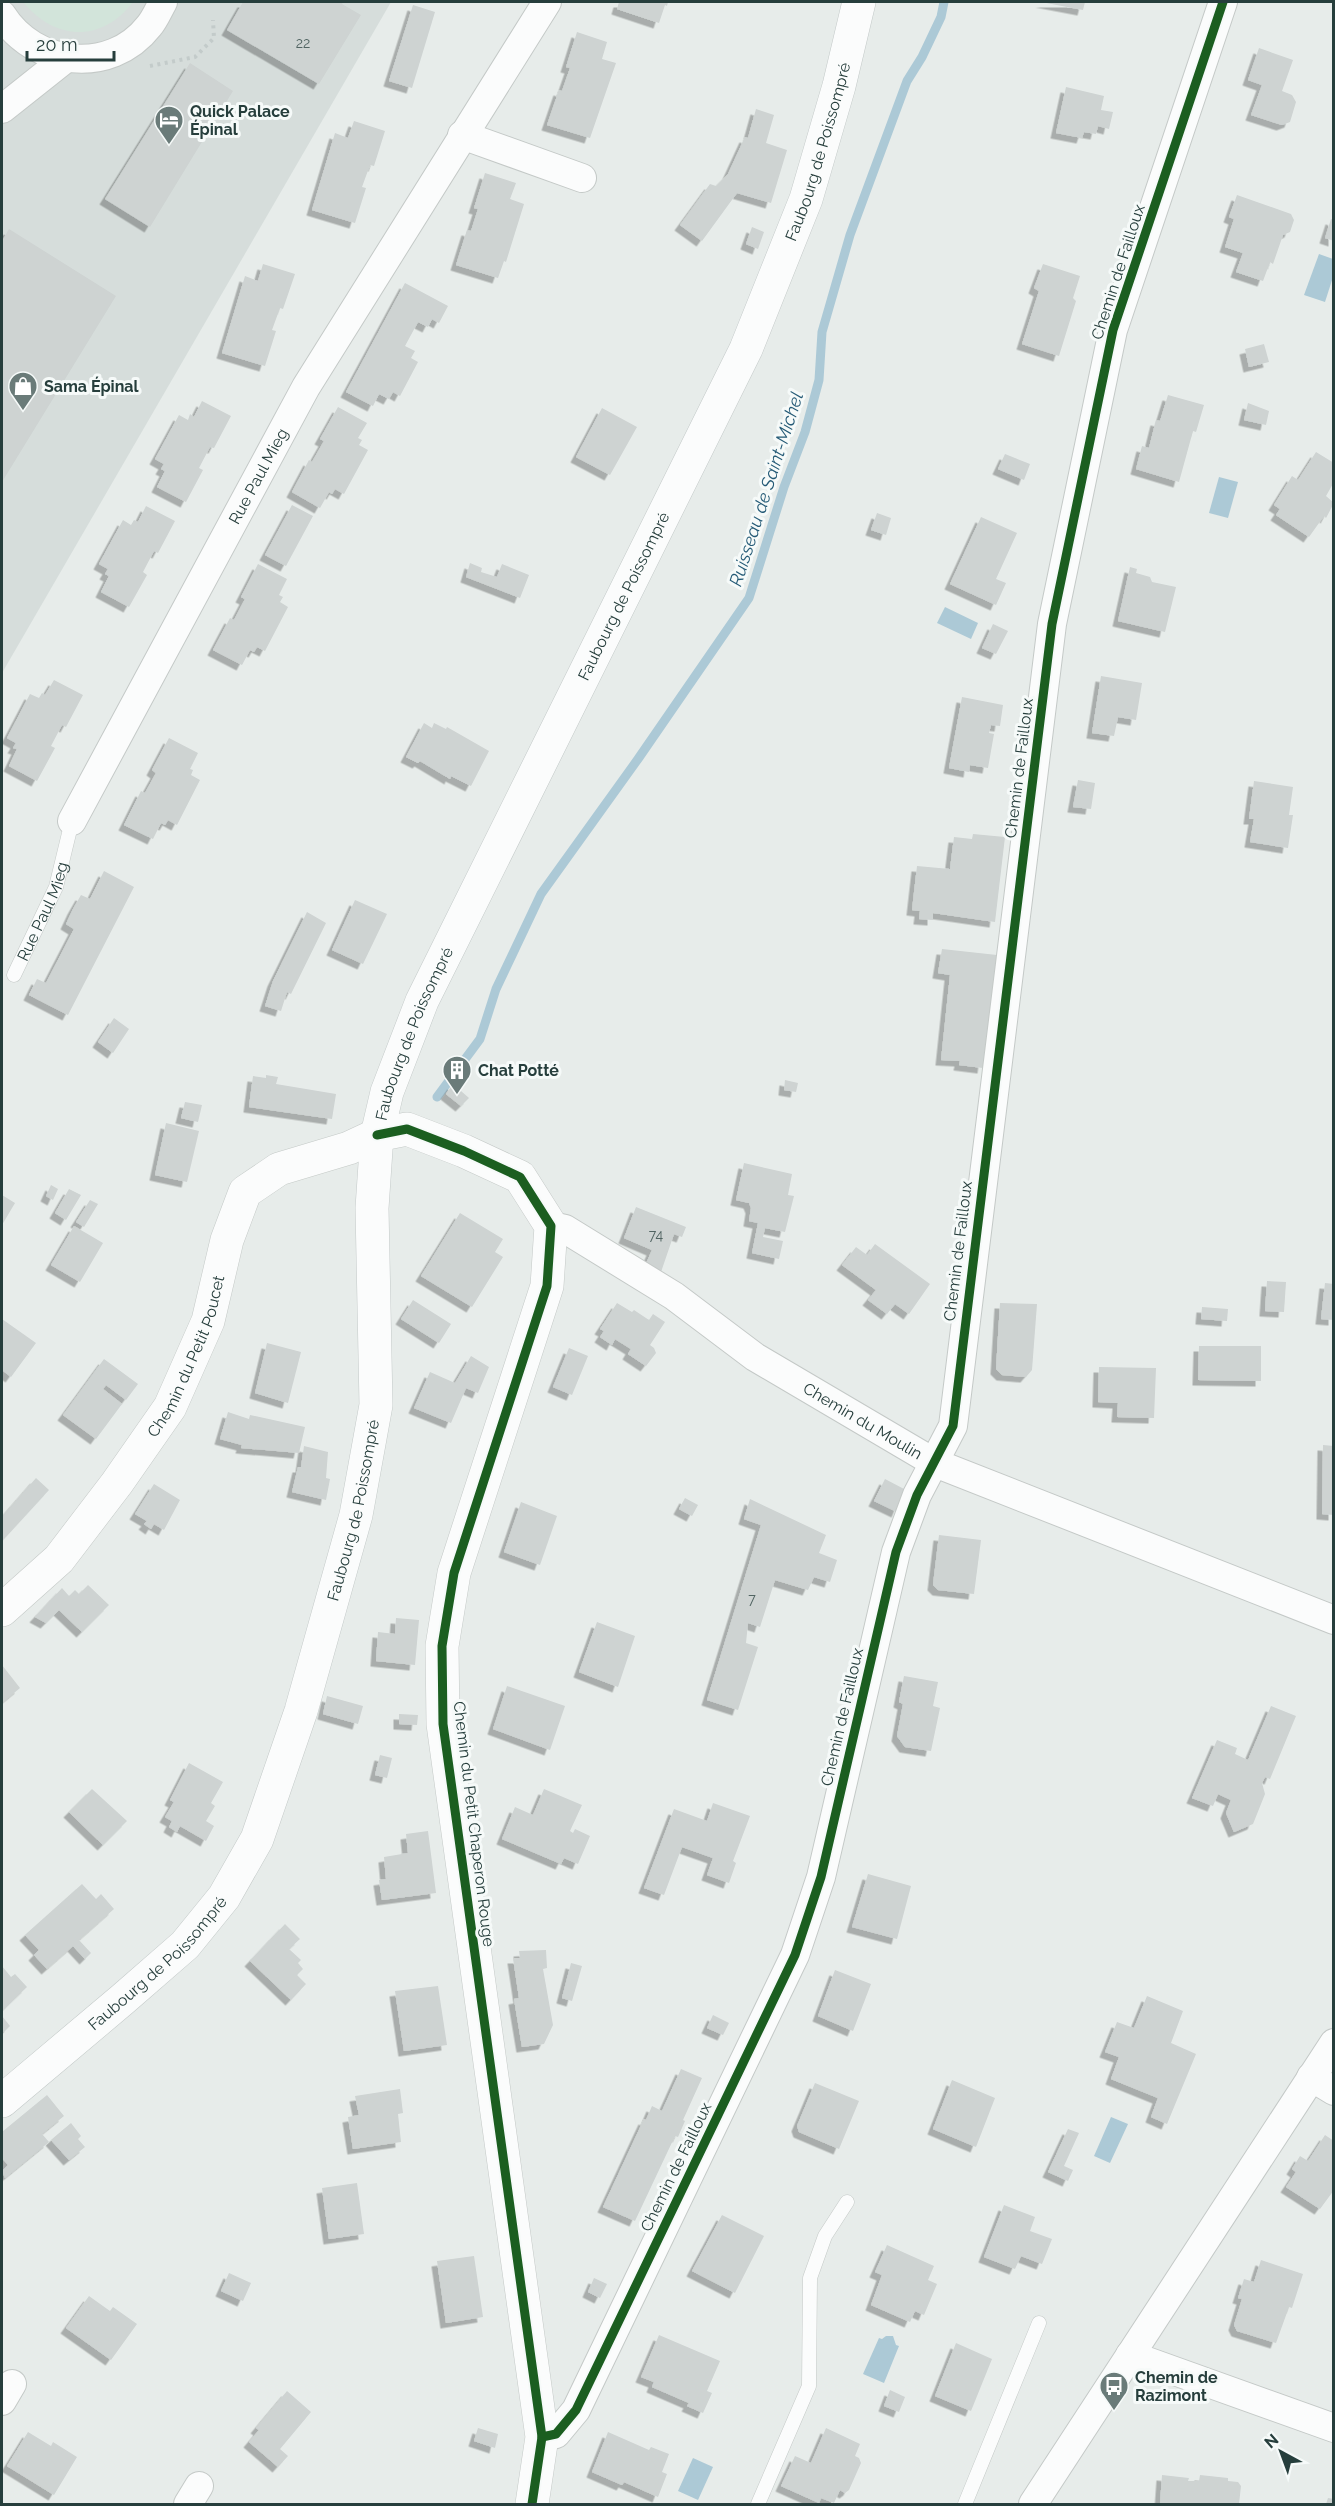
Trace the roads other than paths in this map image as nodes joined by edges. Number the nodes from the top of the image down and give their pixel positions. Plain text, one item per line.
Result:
1 (163, 2) edge
2 (548, 2) edge
3 (859, 2) edge
4 (1224, 2) edge
5 (2, 19) edge
6 (65, 59) junction
7 (2, 109) edge
8 (462, 135) junction
9 (582, 178) dead end
10 (72, 821) joint
11 (14, 975) dead end
12 (377, 1135) junction
13 (551, 1226) junction
14 (935, 1463) junction
15 (2, 1610) edge
16 (1334, 1620) edge
17 (1334, 2043) edge
18 (1322, 2084) edge
19 (2, 2101) edge
20 (847, 2202) dead end
21 (1039, 2324) dead end
22 (1130, 2355) junction
23 (1334, 2428) edge
24 (542, 2437) junction
25 (532, 2505) edge
26 (758, 2505) edge
27 (965, 2505) edge
28 (1033, 2505) edge

1 - 6 street
2 - 8 street, Rue Paul Mieg
3 - 12 main road, Faubourg de Poissompré
4 - 14 street, Chemin de Failloux
5 - 6 street
6 - 7 street
8 - 9 street
8 - 10 street, Rue Paul Mieg
10 - 11 lane, Rue Paul Mieg
12 - 13 main road
12 - 15 main road, Chemin du Petit Poucet
12 - 19 main road, Faubourg de Poissompré
13 - 14 street, Chemin du Moulin
13 - 24 main road, Chemin du Petit Chaperon Rouge
14 - 16 street, Chemin du Moulin
14 - 24 street, Chemin de Failloux
17 - 18 street
18 - 22 street
20 - 26 lane
21 - 27 lane
22 - 23 street
22 - 28 street
24 - 25 main road, Chemin du Petit Chaperon Rouge

